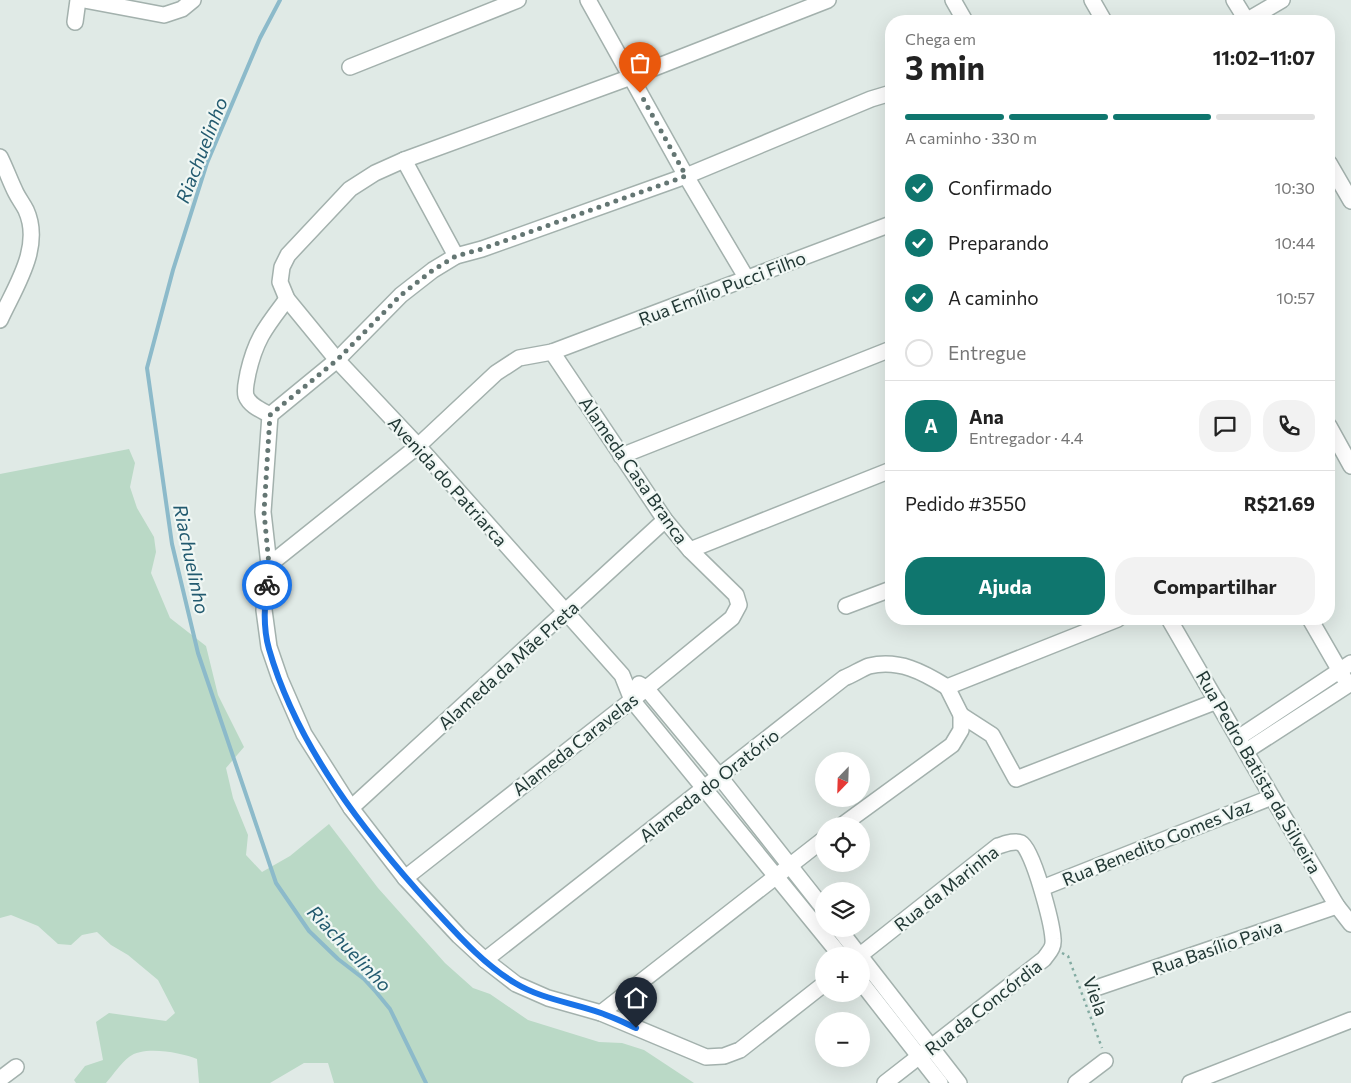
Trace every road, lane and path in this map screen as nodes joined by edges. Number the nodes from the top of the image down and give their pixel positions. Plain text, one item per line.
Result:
1 (78, 0) edge
2 (84, 0) edge
3 (193, 0) edge
4 (518, 0) edge
5 (588, 0) edge
6 (828, 0) edge
7 (953, 0) edge
8 (1092, 0) edge
9 (1234, 0) edge
10 (1282, 0) edge
11 (962, 15) edge
12 (1101, 15) edge
13 (1243, 15) edge
14 (1256, 15) edge
15 (76, 22) dead end
16 (350, 67) dead end
17 (632, 77) junction
18 (885, 95) edge
19 (0, 157) edge
20 (404, 160) junction
21 (1335, 173) edge
22 (686, 176) junction
23 (1351, 201) edge
24 (885, 226) edge
25 (456, 256) junction
26 (747, 279) junction
27 (287, 299) junction
28 (0, 320) edge
29 (885, 351) edge
30 (552, 352) junction
31 (337, 360) junction
32 (270, 415) junction
33 (1335, 437) edge
34 (418, 446) junction
35 (621, 456) junction
36 (1351, 466) edge
37 (885, 472) edge
38 (665, 520) junction
39 (690, 550) junction
40 (269, 565) junction
41 (885, 591) edge
42 (739, 606) joint
43 (846, 606) dead end
44 (566, 612) junction
45 (1103, 625) edge
46 (1172, 625) edge
47 (1314, 625) edge
48 (1345, 666) edge
49 (622, 675) junction
50 (1350, 684) edge
51 (947, 687) junction
52 (646, 688) junction
53 (632, 700) junction
54 (1217, 702) junction
55 (961, 715) junction
56 (1238, 738) junction
57 (1246, 752) junction
58 (720, 777) junction
59 (706, 788) junction
60 (1272, 797) junction
61 (351, 808) junction
62 (853, 817) edge
63 (815, 845) edge
64 (789, 864) junction
65 (775, 876) junction
66 (405, 878) junction
67 (1042, 888) junction
68 (815, 897) edge
69 (1338, 906) junction
70 (1351, 924) edge
71 (845, 937) edge
72 (834, 947) edge
73 (853, 947) edge
74 (870, 948) edge
75 (1052, 948) junction
76 (485, 960) junction
77 (870, 971) edge
78 (1096, 988) dead end
79 (815, 991) edge
80 (870, 992) edge
81 (602, 1013) junction
82 (1351, 1020) edge
83 (926, 1052) junction
84 (1105, 1061) joint
85 (16, 1067) dead end
86 (0, 1079) edge
87 (885, 1083) edge
88 (940, 1083) edge
89 (959, 1083) edge
90 (1076, 1083) edge
91 (1190, 1083) edge

1 - 15 street
2 - 3 street
4 - 16 street
5 - 17 street
6 - 17 street
7 - 11 street
8 - 12 street
9 - 13 street
10 - 14 street
17 - 20 street
17 - 22 street
18 - 22 street
19 - 28 street
20 - 25 street
20 - 27 street, Avenida do Patriarca
21 - 23 street
22 - 25 street
22 - 26 street
24 - 26 street, Rua Emílio Pucci Filho
25 - 31 street
26 - 30 street, Rua Emílio Pucci Filho
27 - 31 street, Avenida do Patriarca
27 - 32 street
29 - 35 street
30 - 34 street, Rua Emílio Pucci Filho
30 - 35 street, Alameda Casa Branca
31 - 32 street
31 - 34 street, Avenida do Patriarca
32 - 40 street
33 - 36 street
34 - 40 street, Rua Emílio Pucci Filho
34 - 44 street, Avenida do Patriarca
35 - 38 street, Alameda Casa Branca
37 - 39 street
38 - 39 street, Alameda Casa Branca
38 - 44 street, Alameda da Mãe Preta
39 - 42 street, Alameda Casa Branca
40 - 61 street
41 - 43 street
42 - 52 street, Alameda Caravelas
44 - 49 street, Avenida do Patriarca
44 - 61 street, Alameda da Mãe Preta
45 - 51 street
46 - 54 street, Rua Pedro Batista da Silveira
47 - 48 street
48 - 50 street
48 - 56 street
49 - 52 street, Avenida do Patriarca
49 - 53 street, Avenida do Patriarca
50 - 57 street
51 - 55 street
51 - 58 street, Alameda do Oratório
52 - 53 street, Alameda Caravelas
52 - 58 street, Avenida do Patriarca
53 - 59 street, Avenida do Patriarca
53 - 66 street, Alameda Caravelas
54 - 55 street
54 - 56 street, Rua Pedro Batista da Silveira
55 - 62 street
56 - 57 street, Rua Pedro Batista da Silveira
57 - 60 street, Rua Pedro Batista da Silveira
58 - 59 street, Alameda do Oratório
58 - 64 street, Avenida do Patriarca
59 - 65 street, Avenida do Patriarca
59 - 76 street, Alameda do Oratório
60 - 67 street, Rua Benedito Gomes Vaz
60 - 69 street, Rua Pedro Batista da Silveira
61 - 66 street
63 - 64 street
64 - 65 street
64 - 68 street, Avenida do Patriarca
65 - 72 street, Avenida do Patriarca
65 - 81 street
66 - 76 street
67 - 74 street, Rua da Marinha
67 - 75 street, Rua da Concórdia
69 - 70 street, Rua Pedro Batista da Silveira
69 - 78 street, Rua Basílio Paiva
71 - 73 street
75 - 83 street, Rua da Concórdia
75 - 84 path, Viela
76 - 81 street
77 - 83 street
79 - 81 street
80 - 83 street
82 - 91 street
83 - 87 street, Rua da Concórdia
83 - 88 street
83 - 89 street
84 - 90 street
85 - 86 street

